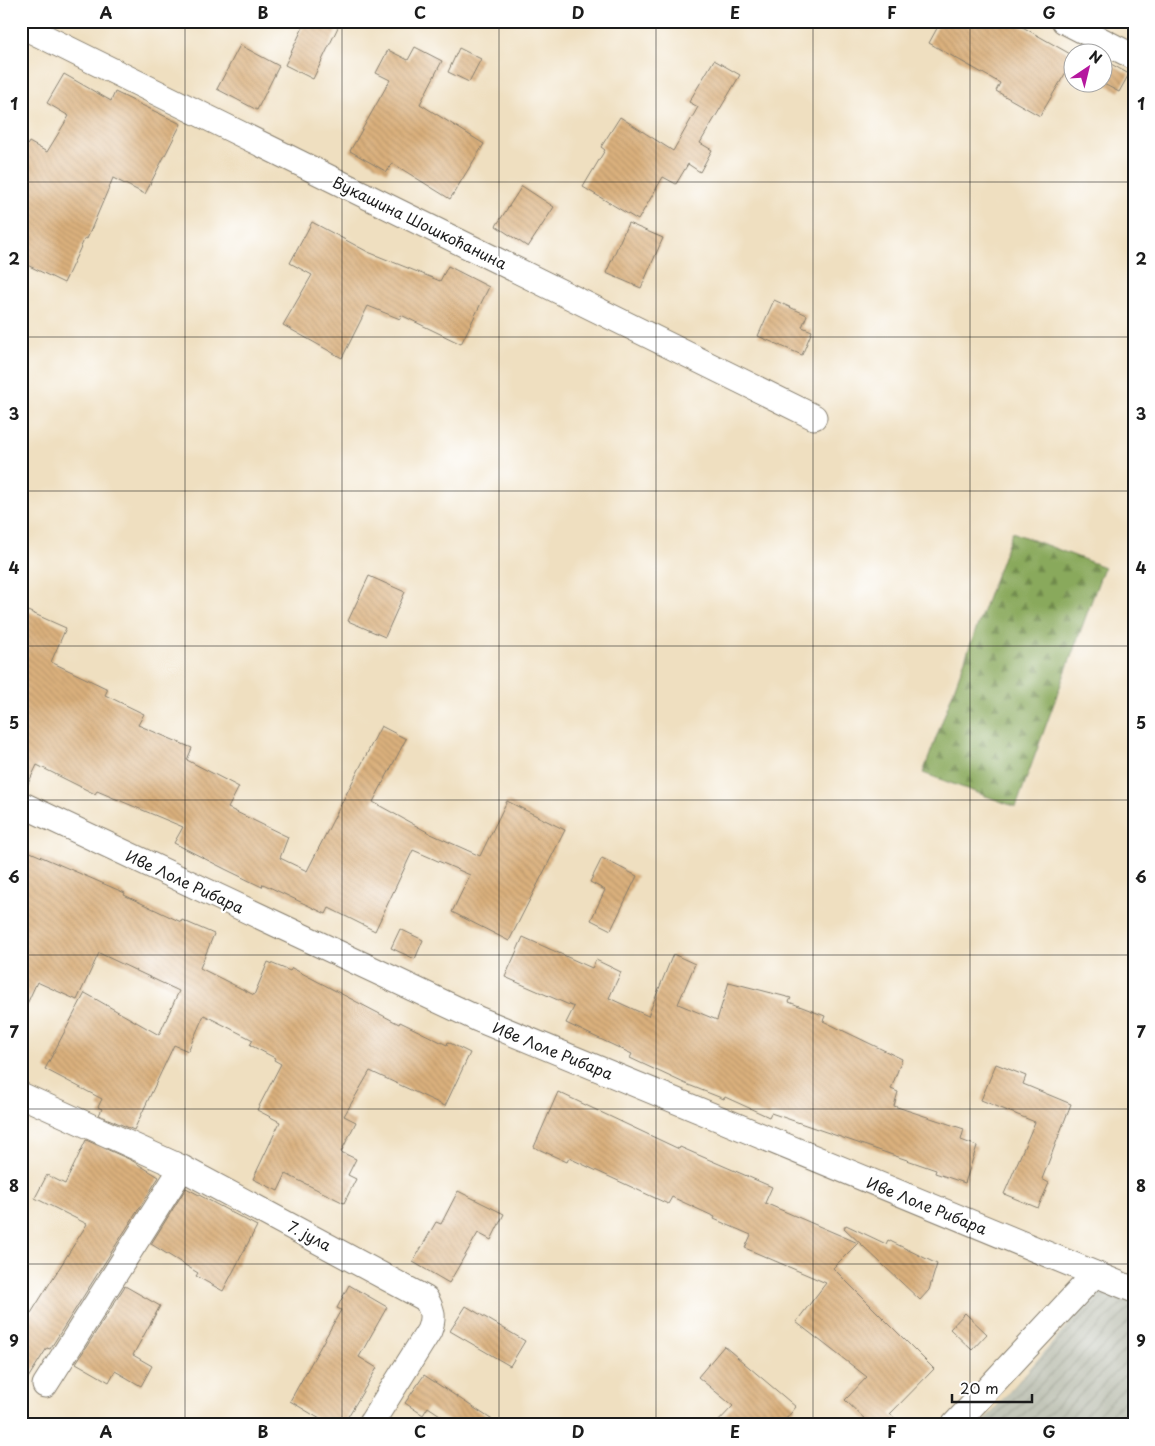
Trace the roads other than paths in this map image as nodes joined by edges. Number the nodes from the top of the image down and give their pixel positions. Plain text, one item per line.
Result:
1 (1064, 21) edge
2 (26, 28) edge
3 (1134, 57) edge
4 (814, 417) dead end
5 (21, 804) edge
6 (21, 1095) edge
7 (182, 1168) junction
8 (1095, 1274) junction
9 (1134, 1290) edge
10 (46, 1385) dead end
11 (370, 1425) edge
12 (954, 1425) edge

1 - 3 street
2 - 4 street, Вукашина Шошкоћанина
5 - 8 street, Иве Лоле Рибара
6 - 7 street, 7. јула
7 - 10 street
7 - 11 street, 7. јула
8 - 9 street, Иве Лоле Рибара
8 - 12 street

